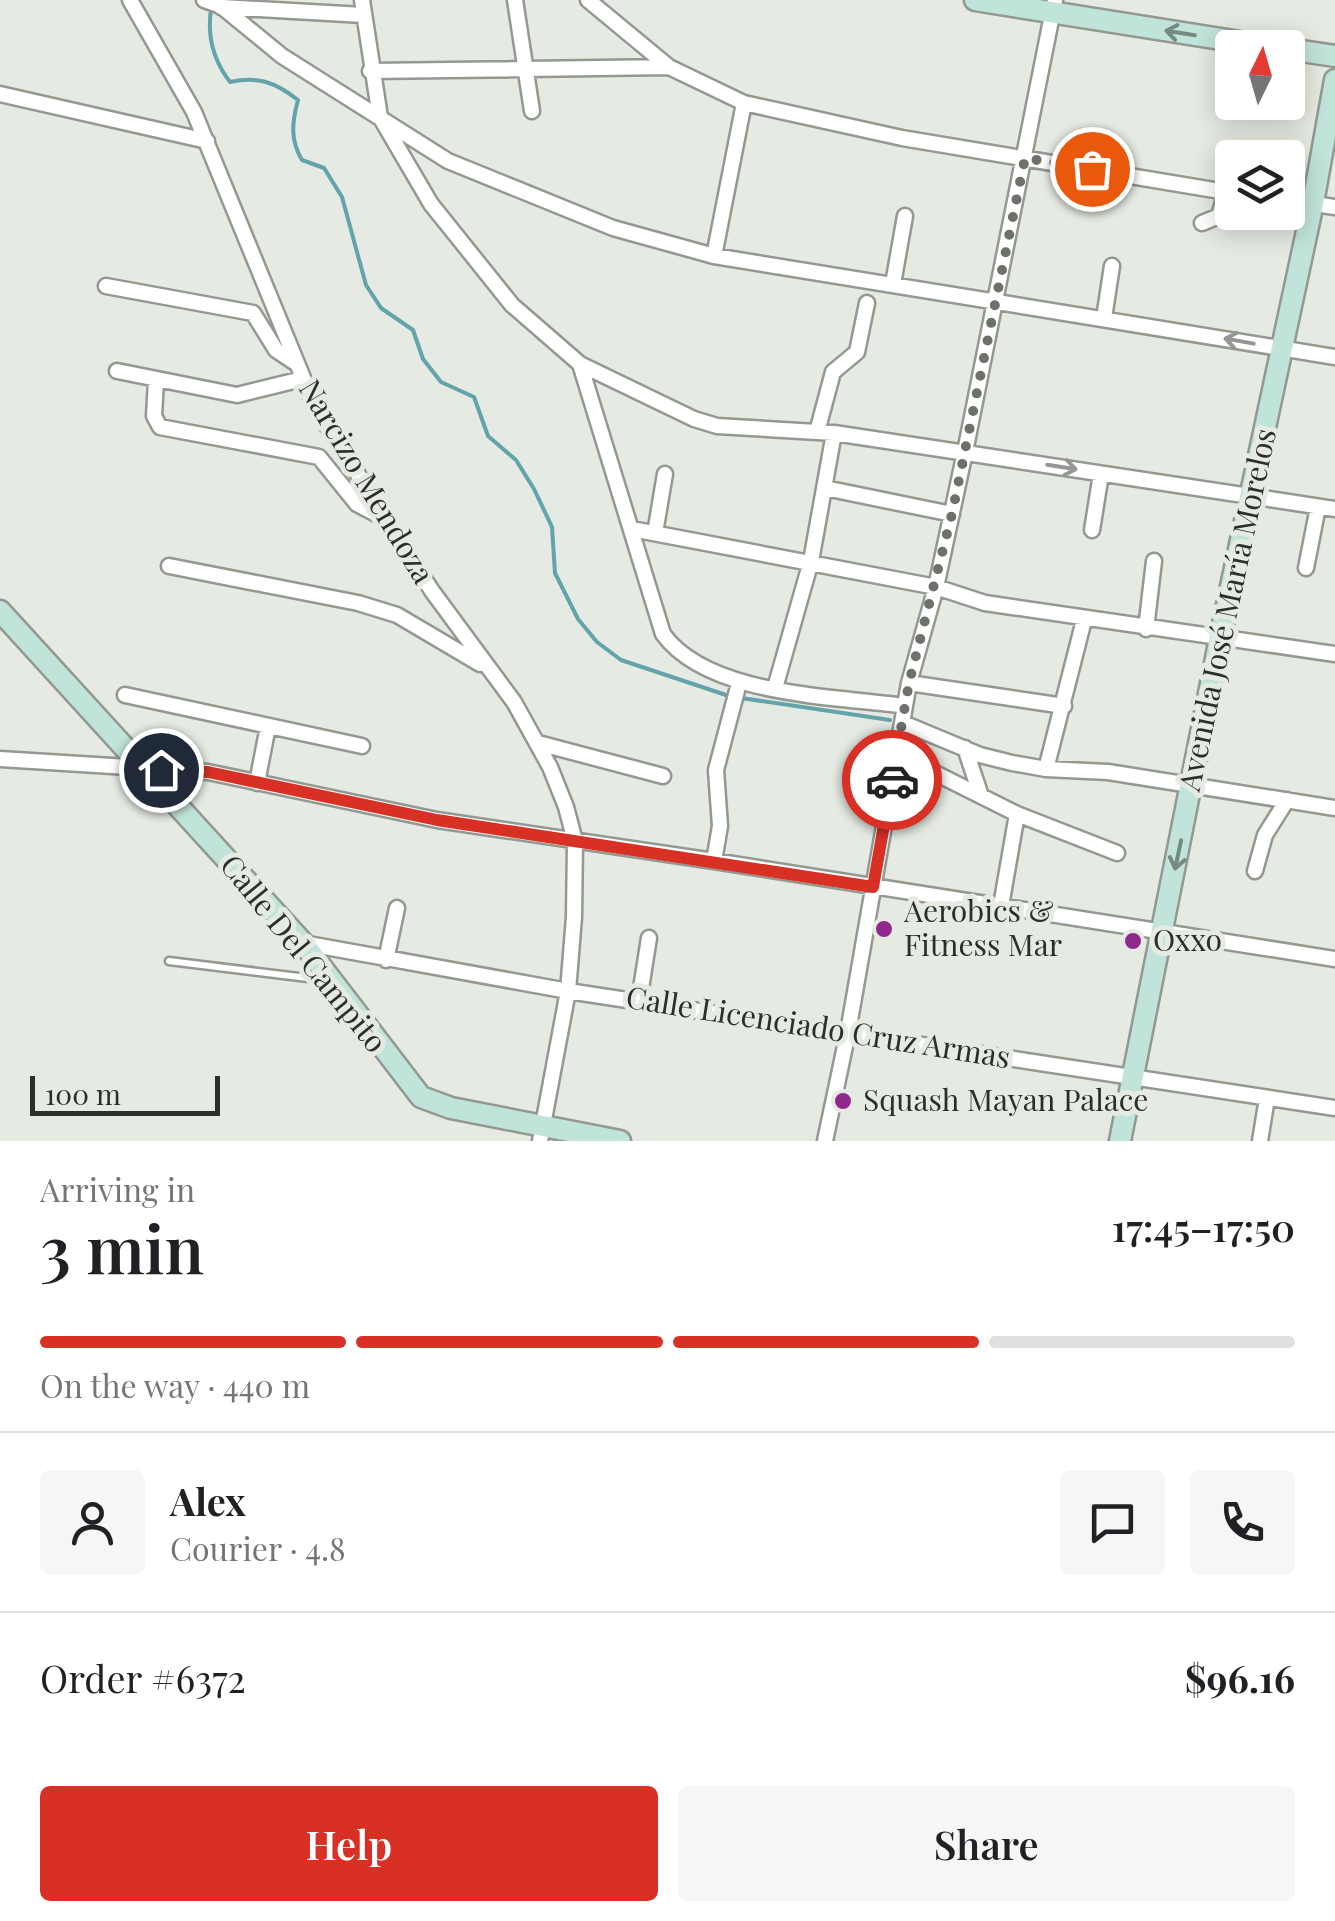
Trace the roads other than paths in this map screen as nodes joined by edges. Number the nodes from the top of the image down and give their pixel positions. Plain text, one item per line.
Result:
1 (130, 0) edge
2 (204, 0) edge
3 (515, 0) edge
4 (588, 0) edge
5 (975, 0) edge
6 (221, 6) junction
7 (1054, 7) edge
8 (362, 8) edge
9 (1215, 37) edge
10 (1305, 52) edge
11 (1335, 56) edge
12 (669, 67) junction
13 (524, 69) junction
14 (370, 70) junction
15 (1335, 80) edge
16 (0, 94) edge
17 (744, 103) junction
18 (532, 111) dead end
19 (380, 116) junction
20 (207, 142) junction
21 (1025, 158) junction
22 (1215, 190) edge
23 (1305, 203) edge
24 (1312, 204) junction
25 (1335, 207) edge
26 (905, 216) dead end
27 (1215, 217) edge
28 (1202, 222) dead end
29 (714, 256) junction
30 (1112, 266) dead end
31 (893, 284) junction
32 (106, 286) dead end
33 (995, 300) junction
34 (867, 304) dead end
35 (1104, 318) junction
36 (1283, 349) junction
37 (1335, 357) edge
38 (295, 362) junction
39 (580, 364) junction
40 (118, 371) dead end
41 (302, 379) junction
42 (156, 380) junction
43 (817, 432) junction
44 (834, 433) junction
45 (966, 452) junction
46 (665, 474) dead end
47 (1101, 474) junction
48 (826, 488) junction
49 (1252, 497) junction
50 (1318, 506) junction
51 (1335, 509) edge
52 (952, 514) junction
53 (383, 518) junction
54 (632, 529) junction
55 (1092, 530) dead end
56 (655, 533) junction
57 (811, 561) junction
58 (1154, 561) dead end
59 (169, 566) dead end
60 (1306, 568) dead end
61 (936, 587) junction
62 (0, 611) edge
63 (1084, 620) junction
64 (1146, 629) junction
65 (1220, 638) junction
66 (1335, 654) edge
67 (489, 670) junction
68 (909, 683) junction
69 (738, 688) junction
70 (775, 688) junction
71 (125, 696) dead end
72 (905, 706) junction
73 (1064, 706) junction
74 (903, 723) junction
75 (268, 726) junction
76 (538, 743) junction
77 (362, 746) dead end
78 (964, 748) junction
79 (897, 754) junction
80 (0, 760) edge
81 (145, 769) junction
82 (1046, 769) junction
83 (663, 776) dead end
84 (257, 783) junction
85 (1192, 785) junction
86 (982, 796) junction
87 (1287, 800) junction
88 (1335, 808) edge
89 (1017, 814) junction
90 (576, 841) junction
91 (1116, 853) dead end
92 (714, 860) junction
93 (1255, 871) dead end
94 (873, 887) junction
95 (1001, 906) junction
96 (397, 908) dead end
97 (1162, 933) junction
98 (649, 938) dead end
99 (302, 942) junction
100 (386, 960) junction
101 (1335, 960) edge
102 (169, 961) dead end
103 (330, 981) junction
104 (568, 990) junction
105 (639, 1001) junction
106 (848, 1032) junction
107 (1133, 1077) junction
108 (1266, 1098) junction
109 (1335, 1108) edge
110 (541, 1134) edge
111 (620, 1141) edge
112 (825, 1141) edge
113 (1120, 1141) edge
114 (1260, 1141) edge

1 - 20 street, Narcizo Mendoza
2 - 6 street
3 - 13 street
4 - 12 street
5 - 7 street
6 - 8 street
6 - 19 street
9 -> 7 street
7 - 21 street
8 - 14 street
10 - 11 street
12 - 13 street
12 - 17 street
13 - 14 street
13 - 18 street
14 - 19 street
15 - 24 street, Avenida José María Morelos
16 - 20 street
17 - 21 street
17 - 29 street
19 - 29 street
19 - 39 street
20 - 38 street, Narcizo Mendoza
21 - 22 street
21 - 33 street
23 - 24 street
24 - 25 street
24 - 36 street, Avenida José María Morelos
26 - 31 street
27 - 28 street
29 - 31 street
30 - 35 street
31 - 33 street
32 - 38 street
33 - 35 street
33 - 45 street
34 - 43 street
36 -> 35 street
36 - 37 street
36 - 49 street, Avenida José María Morelos
38 - 41 street, Narcizo Mendoza
39 - 43 street
39 - 54 street
40 - 42 street
41 - 42 street
41 - 53 street, Narcizo Mendoza
42 - 53 street
43 - 44 street
44 - 45 street
44 - 48 street
45 -> 47 street
45 - 52 street
46 - 56 street
47 - 49 street
47 - 55 street
48 - 52 street
48 - 57 street
49 - 50 street
49 - 65 street, Avenida José María Morelos
50 - 51 street
50 - 60 street
52 - 61 street
53 - 67 street, Narcizo Mendoza
54 - 56 street
54 - 69 street
56 - 57 street
57 - 61 street
57 - 70 street
58 - 64 street
59 - 67 street
61 - 63 street
61 - 68 street
62 - 81 street, Calle Del Campito
63 - 64 street
63 - 73 street
64 - 65 street
65 - 66 street
65 - 85 street, Avenida José María Morelos
67 - 76 street, Narcizo Mendoza
68 - 72 street
68 - 73 street
69 - 70 street
69 - 92 street
70 - 72 street
71 - 75 street
72 - 74 street
73 - 82 street
74 - 78 street
74 - 79 street
75 - 77 street
75 - 84 street
76 - 83 street
76 - 90 street, Narcizo Mendoza
78 - 82 street
78 - 86 street
79 - 86 street
79 - 94 street
80 - 81 street
81 - 84 street
81 - 99 street, Calle Del Campito
82 - 85 street
84 - 90 street
85 - 87 street
85 -> 97 street, Avenida José María Morelos
86 - 89 street
87 - 88 street
87 - 93 street
89 - 91 street
89 - 95 street
90 - 92 street
90 - 104 street
92 - 94 street
94 - 95 street
94 - 106 street
95 - 97 street
96 - 100 street
97 - 101 street
97 - 107 street, Avenida José María Morelos
98 - 105 street
99 - 100 street, Calle Licenciado Cruz Armas
99 - 103 street, Calle Del Campito
100 - 104 street, Calle Licenciado Cruz Armas
102 - 103 lane
103 - 110 street, Calle Del Campito
104 - 105 street, Calle Licenciado Cruz Armas
104 - 110 street
105 - 106 street, Calle Licenciado Cruz Armas
106 - 107 street, Calle Licenciado Cruz Armas
106 - 112 street
107 - 108 street, Calle Licenciado Cruz Armas
107 - 113 street, Avenida José María Morelos
108 - 109 street, Calle Licenciado Cruz Armas
108 - 114 street
110 - 111 street, Calle Del Campito

